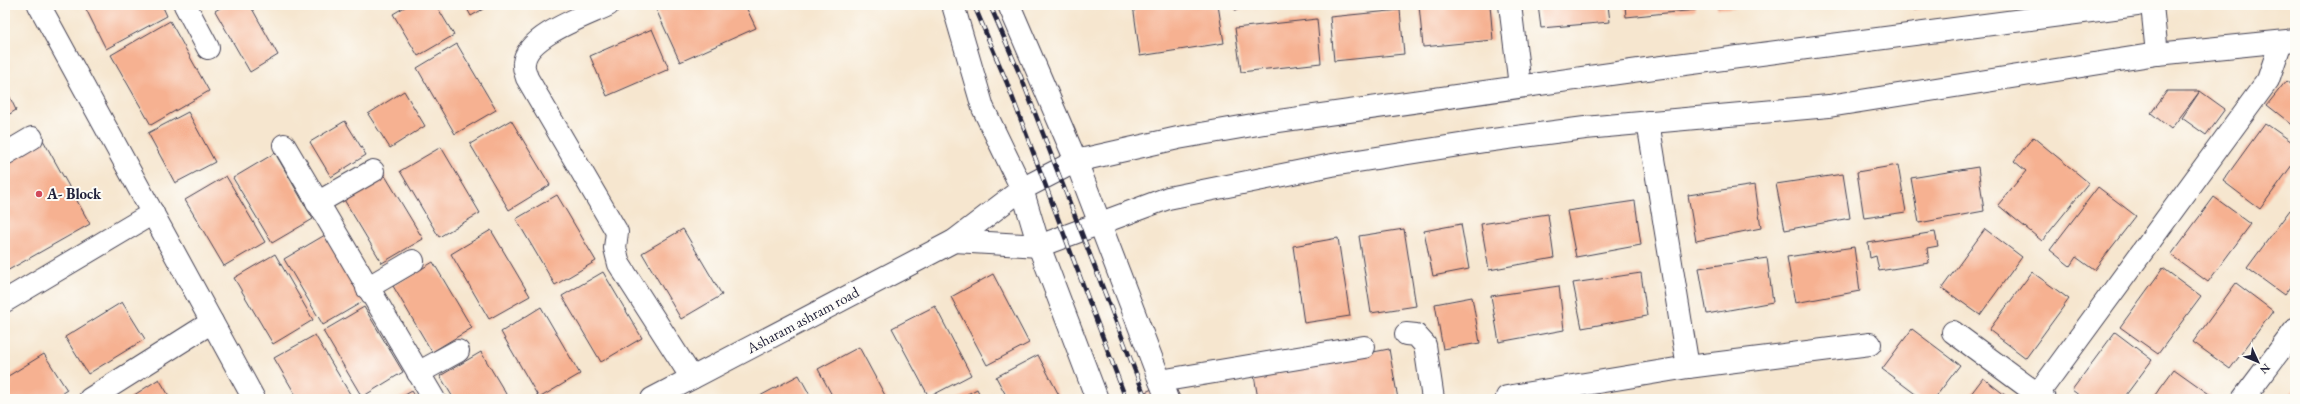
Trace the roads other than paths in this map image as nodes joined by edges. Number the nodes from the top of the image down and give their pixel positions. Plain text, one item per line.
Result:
1 (39, 5) edge
2 (184, 5) edge
3 (608, 5) edge
4 (953, 5) edge
5 (1009, 5) edge
6 (1510, 5) edge
7 (2136, 5) edge
8 (2152, 5) edge
9 (2288, 41) edge
10 (208, 48) dead end
11 (2157, 54) junction
12 (1520, 86) junction
13 (1648, 122) junction
14 (32, 138) dead end
15 (284, 145) dead end
16 (5, 154) edge
17 (1076, 161) junction
18 (373, 171) dead end
19 (1022, 189) junction
20 (317, 203) junction
21 (153, 213) junction
22 (1099, 225) junction
23 (954, 242) junction
24 (1039, 246) junction
25 (414, 261) dead end
26 (367, 288) junction
27 (5, 301) edge
28 (212, 322) junction
29 (2295, 330) edge
30 (1953, 332) dead end
31 (1406, 334) dead end
32 (1870, 344) dead end
33 (1364, 347) dead end
34 (458, 351) dead end
35 (1688, 367) junction
36 (418, 373) junction
37 (692, 378) junction
38 (1163, 390) edge
39 (1507, 397) dead end
40 (2041, 397) edge
41 (90, 399) edge
42 (254, 399) edge
43 (434, 399) edge
44 (652, 399) edge
45 (1097, 399) edge
46 (1433, 399) edge
47 (2243, 399) edge

1 - 21 street
2 - 10 street
3 - 37 street
4 - 19 street
5 - 17 street
6 - 12 street
7 - 12 street, Asharam ashram road
8 - 11 street
9 - 11 street
9 - 40 street
11 - 13 street
12 - 17 street, Asharam ashram road
13 - 22 street
13 - 35 street
14 - 16 street
15 - 20 street
17 - 19 street, Asharam ashram road
17 - 22 street
18 - 20 street
19 - 23 street, Asharam ashram road
19 - 24 street
20 - 26 street
21 - 27 street
21 - 28 street
22 - 24 street
22 - 38 street
23 - 24 street
23 - 37 street, Asharam ashram road
24 - 45 street
25 - 26 street
26 - 36 street
28 - 41 street
28 - 42 street
29 - 47 street
30 - 40 street
31 - 46 street
32 - 35 street
33 - 38 street
34 - 36 street
35 - 39 street
36 - 43 street
37 - 44 street, Asharam ashram road

